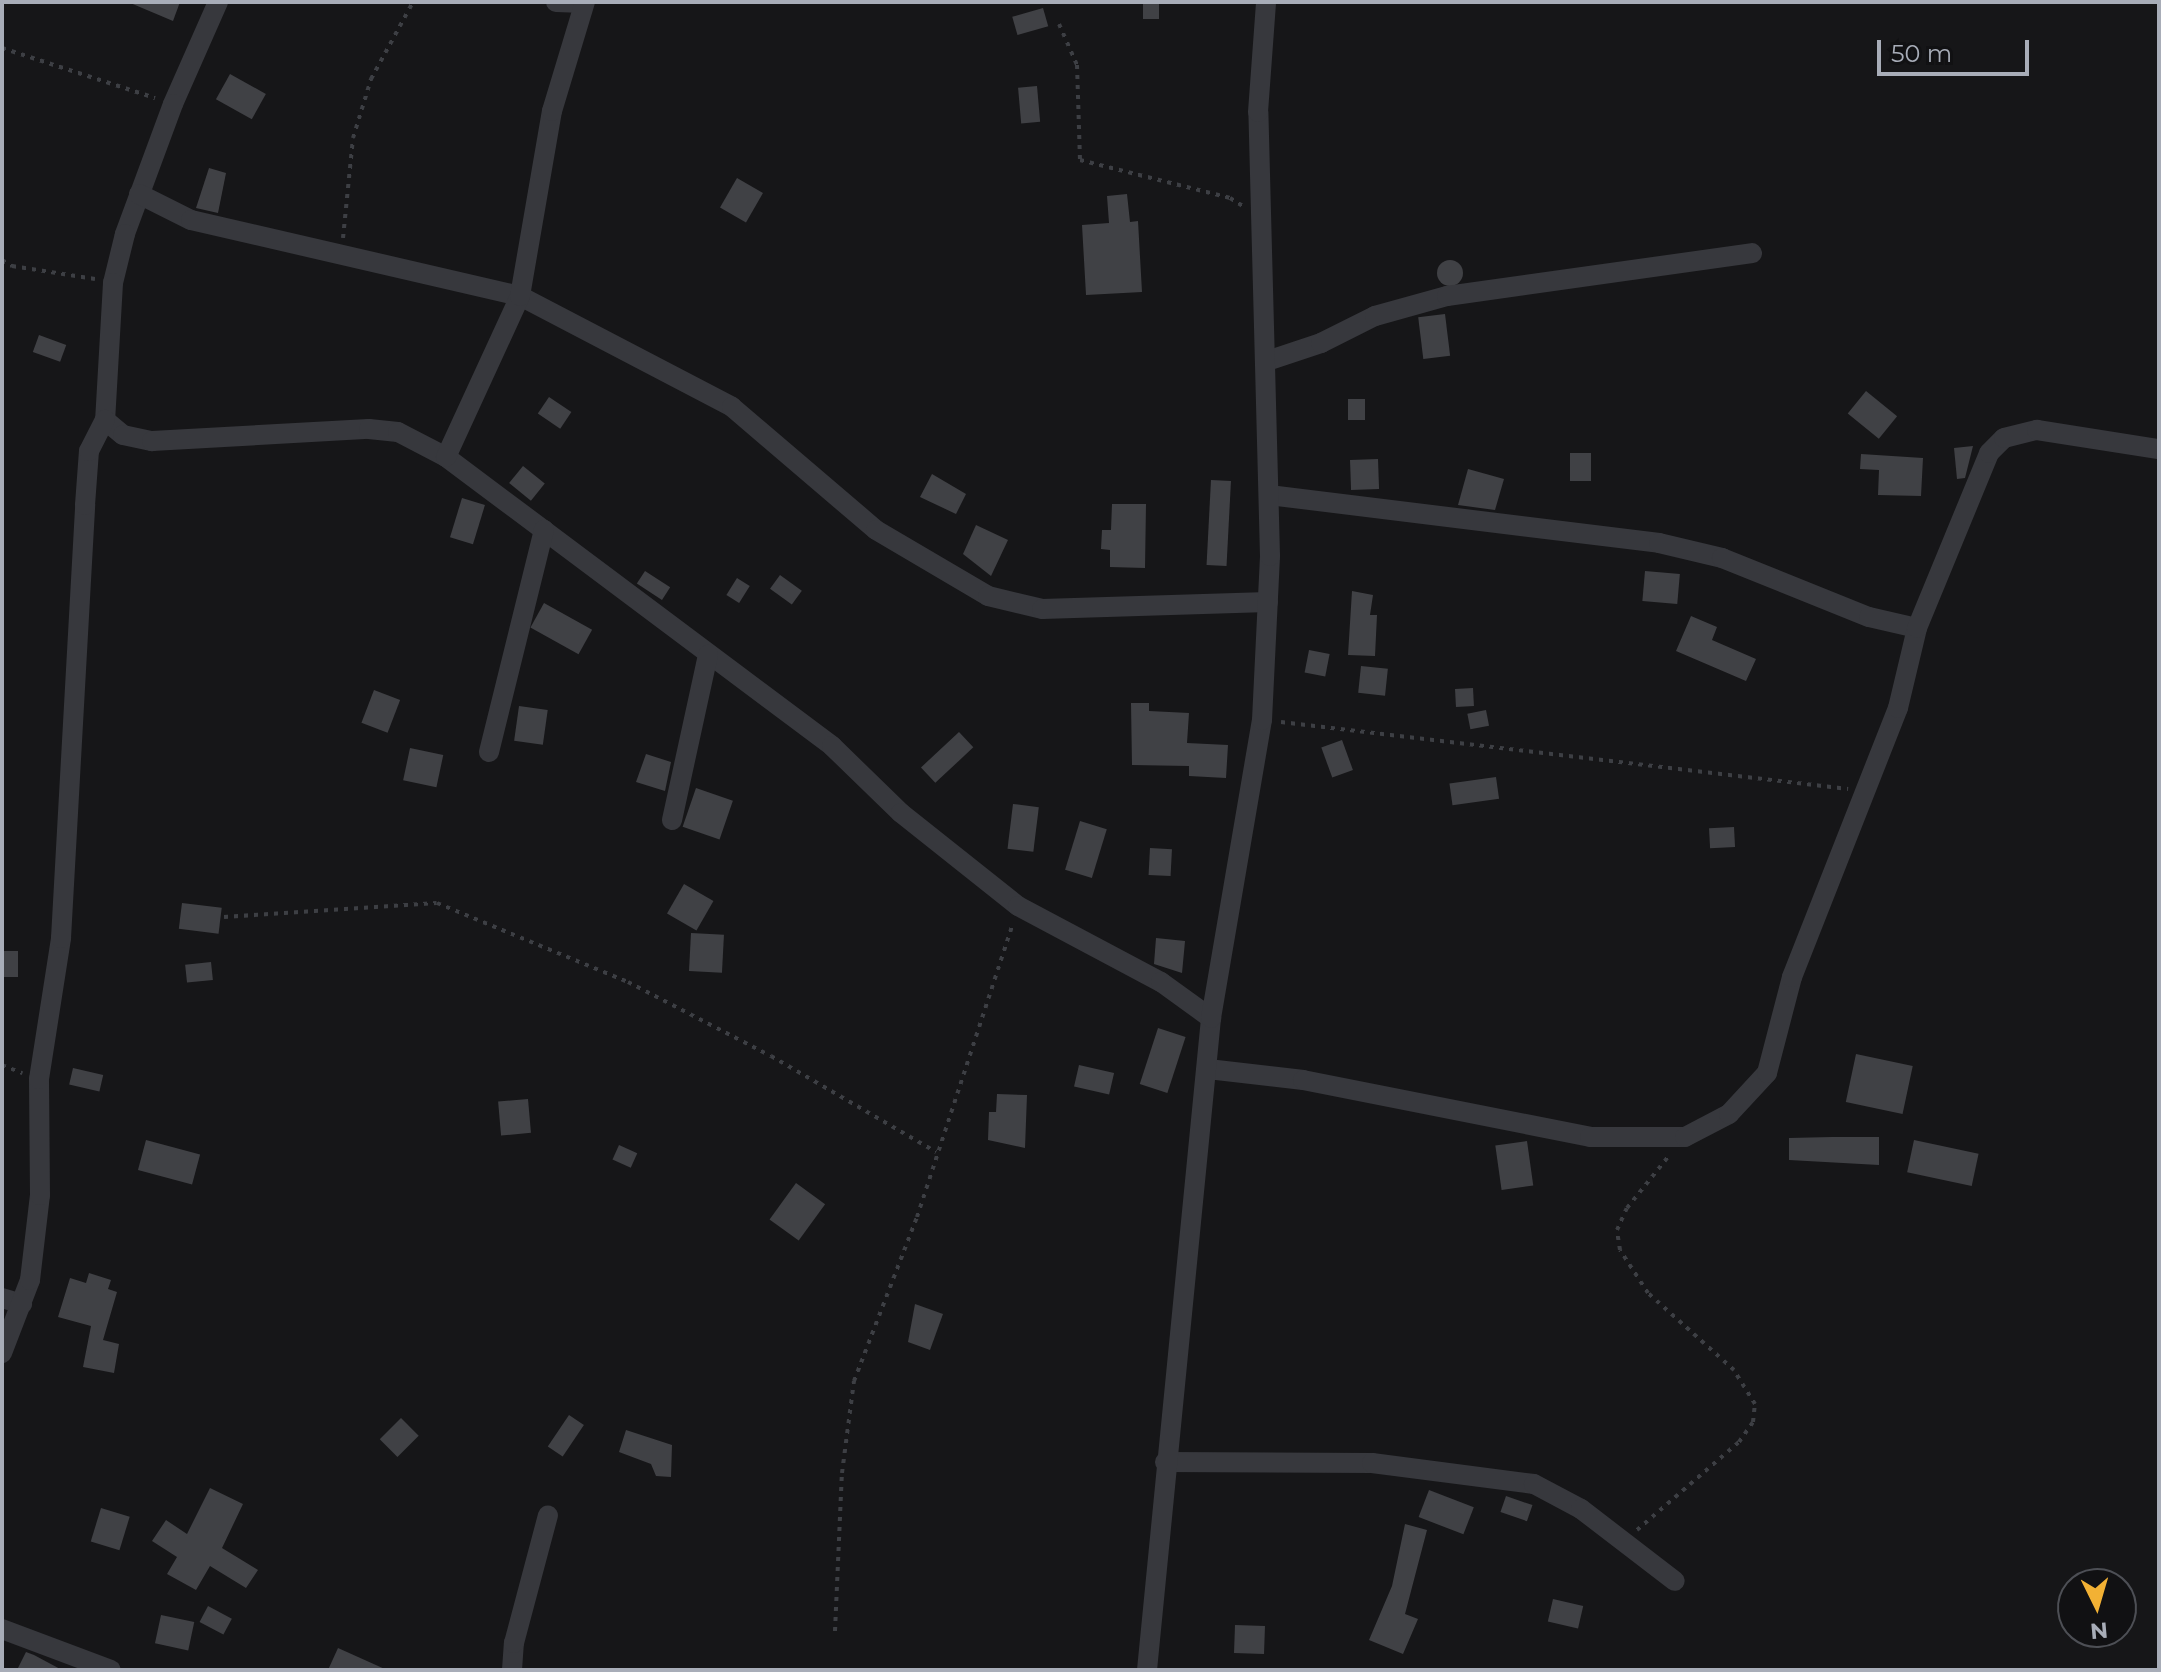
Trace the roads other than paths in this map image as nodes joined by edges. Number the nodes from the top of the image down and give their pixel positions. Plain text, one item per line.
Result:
1 (218, 2) edge
2 (556, 2) edge
3 (585, 2) edge
4 (1266, 2) edge
5 (139, 194) junction
6 (1752, 253) dead end
7 (520, 296) junction
8 (1267, 361) junction
9 (105, 420) junction
10 (2159, 449) edge
11 (446, 457) junction
12 (1269, 495) junction
13 (544, 530) junction
14 (1268, 602) junction
15 (1917, 628) junction
16 (708, 655) junction
17 (489, 752) dead end
18 (672, 820) dead end
19 (1211, 1018) junction
20 (1208, 1069) junction
21 (2, 1298) edge
22 (22, 1304) junction
23 (2, 1353) edge
24 (1165, 1462) junction
25 (548, 1515) dead end
26 (1675, 1581) dead end
27 (2, 1629) edge
28 (111, 1670) edge
29 (512, 1670) edge
30 (1147, 1670) edge

1 - 5 street
2 - 3 street
3 - 7 street
4 - 8 street
5 - 7 street
5 - 9 street
6 - 8 street
7 - 11 street
7 - 14 street
8 - 12 street
9 - 11 street
9 - 22 street
10 - 15 street
11 - 13 street
12 - 14 street
12 - 15 street
13 - 16 street
13 - 17 street
14 - 19 street
15 - 20 street
16 - 18 street
16 - 19 street
19 - 20 street
20 - 24 street
21 - 22 street
22 - 23 street
24 - 26 street
24 - 30 street
25 - 29 street
27 - 28 street

